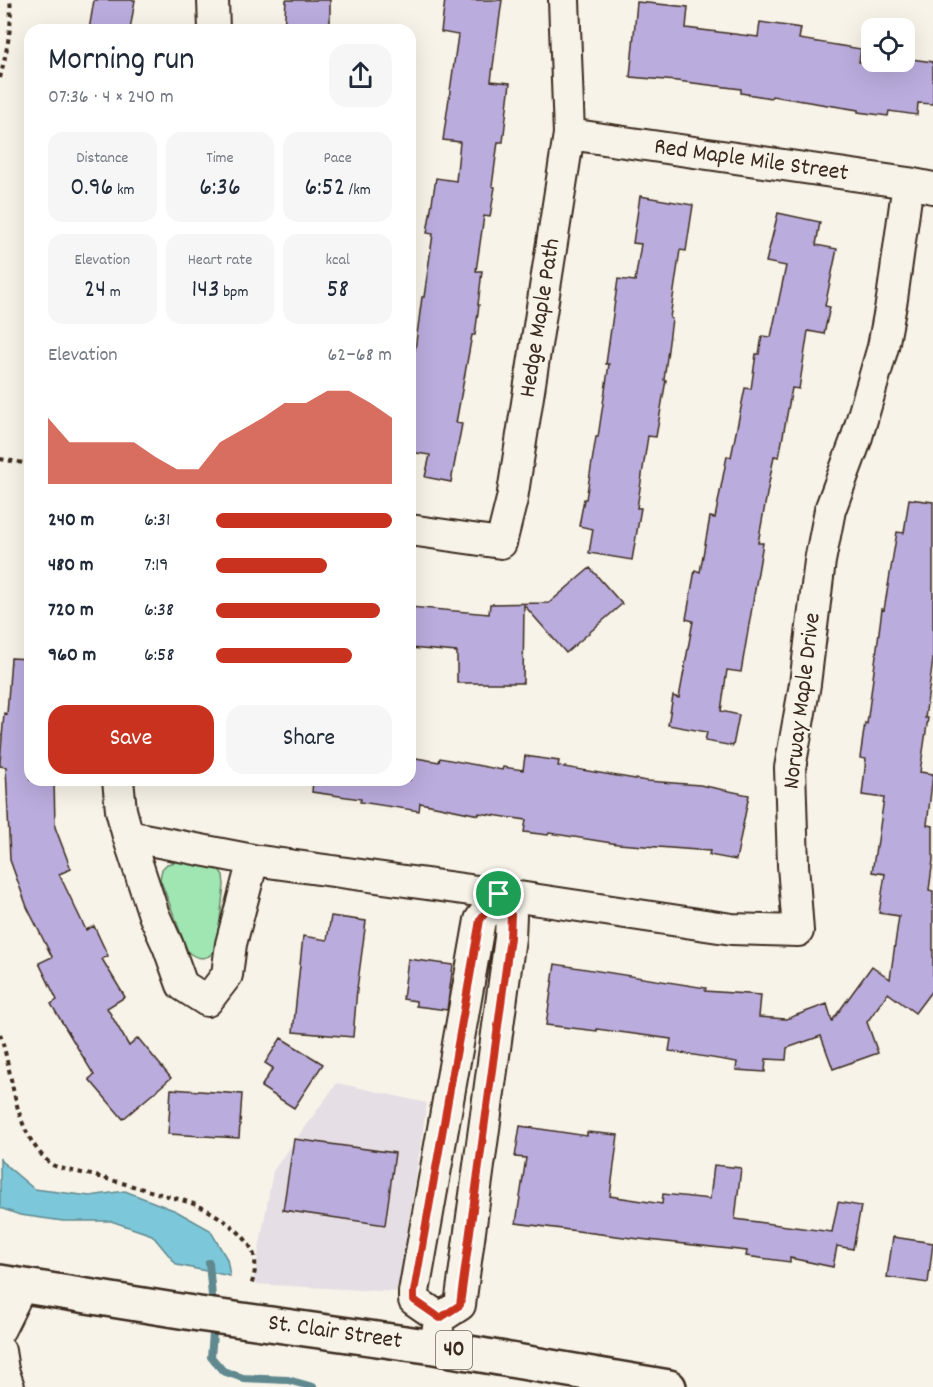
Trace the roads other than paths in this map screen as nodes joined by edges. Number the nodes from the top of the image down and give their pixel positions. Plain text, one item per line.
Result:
1 (213, 0) edge
2 (564, 0) edge
3 (214, 24) edge
4 (569, 134) junction
5 (921, 186) edge
6 (416, 531) edge
7 (119, 786) edge
8 (128, 836) junction
9 (253, 860) junction
10 (499, 894) junction
11 (11, 1284) edge
12 (0, 1329) edge
13 (437, 1332) junction
14 (0, 1352) edge
15 (9, 1387) edge
16 (669, 1387) edge

1 - 3 street
2 - 4 street, Hedge Maple Path
4 - 5 street, Red Maple Mile Street
4 - 6 street, Hedge Maple Path
5 - 10 street, Norway Maple Drive
7 - 8 street
8 - 9 street, Norway Maple Drive
8 - 9 street
9 - 10 street, Norway Maple Drive
10 - 13 street
10 - 13 street
11 - 12 street
11 - 13 main road, St. Clair Street / 40
13 - 16 main road, St. Clair Street / 40
14 - 15 street

